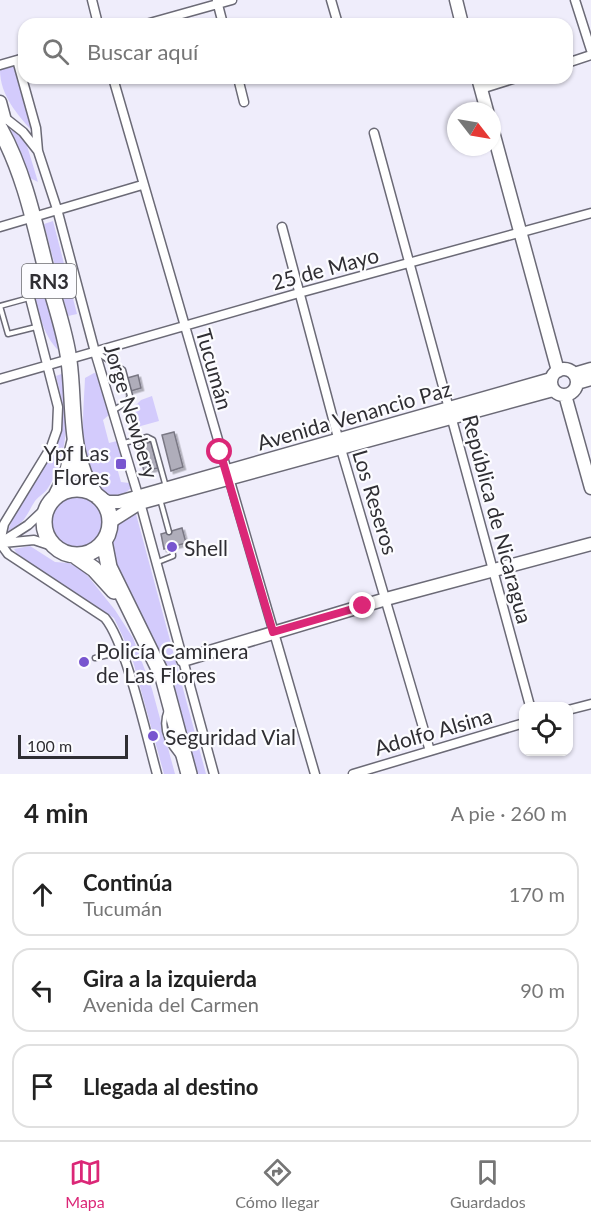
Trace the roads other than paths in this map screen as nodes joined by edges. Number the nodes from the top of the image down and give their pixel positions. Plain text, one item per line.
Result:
1 (92, 0) edge
2 (232, 0) edge
3 (331, 0) edge
4 (456, 0) edge
5 (575, 0) edge
6 (217, 2) edge
7 (96, 18) edge
8 (165, 18) edge
9 (221, 18) edge
10 (336, 18) edge
11 (460, 18) edge
12 (591, 50) edge
13 (591, 55) edge
14 (18, 60) edge
15 (573, 61) edge
16 (0, 65) edge
17 (26, 84) edge
18 (115, 84) edge
19 (240, 84) edge
20 (479, 84) edge
21 (0, 102) edge
22 (244, 102) dead end
23 (484, 102) edge
24 (1, 122) edge
25 (374, 133) dead end
26 (38, 151) junction
27 (500, 156) edge
28 (142, 185) junction
29 (57, 209) junction
30 (591, 213) edge
31 (32, 218) junction
32 (0, 227) edge
33 (282, 227) dead end
34 (522, 232) junction
35 (411, 264) junction
36 (299, 292) junction
37 (30, 298) joint
38 (38, 326) junction
39 (183, 326) junction
40 (95, 352) junction
41 (69, 359) junction
42 (48, 365) junction
43 (591, 369) edge
44 (0, 379) edge
45 (591, 379) edge
46 (564, 382) junction
47 (113, 411) junction
48 (451, 413) junction
49 (75, 438) junction
50 (123, 443) junction
51 (340, 445) junction
52 (591, 464) edge
53 (227, 476) junction
54 (591, 488) edge
55 (163, 493) junction
56 (97, 496) junction
57 (139, 499) junction
58 (52, 502) junction
59 (110, 522) junction
60 (169, 532) dead end
61 (104, 541) junction
62 (0, 543) edge
63 (591, 544) edge
64 (55, 547) junction
65 (172, 547) dead end
66 (74, 555) junction
67 (157, 562) junction
68 (493, 571) junction
69 (386, 599) junction
70 (130, 612) junction
71 (273, 632) junction
72 (122, 651) junction
73 (95, 658) dead end
74 (183, 660) junction
75 (529, 702) edge
76 (591, 704) edge
77 (573, 709) edge
78 (519, 724) edge
79 (430, 751) junction
80 (187, 770) edge
81 (157, 774) edge
82 (214, 774) edge
83 (315, 774) edge
84 (353, 774) edge

1 - 7 street
2 - 6 street
3 - 10 street
4 - 11 street
5 - 12 street
6 - 8 street
6 - 9 street
13 - 15 street
14 - 16 street
17 - 26 street, Jorge Newbery
18 - 28 street, Tucumán
19 - 22 street
20 - 23 street
21 - 24 street
24 - 26 street
24 - 31 highway, RN3
25 - 35 street, República de Nicaragua
26 - 29 street, Jorge Newbery
27 - 34 street
28 - 29 street
28 - 39 street, Tucumán
29 - 31 street
29 - 40 street, Jorge Newbery
30 - 34 street, 25 de Mayo
31 - 32 street
31 - 41 highway, RN3
33 - 36 street, Los Reseros
34 - 35 street, 25 de Mayo
34 - 46 street
35 - 36 street, 25 de Mayo
35 - 48 street, República de Nicaragua
36 - 39 street, 25 de Mayo
36 - 51 street, Los Reseros
37 - 38 street
37 - 38 lane
38 - 42 street
39 - 40 street, 25 de Mayo
39 - 53 street, Tucumán
40 - 41 street, 25 de Mayo
40 - 47 street, Jorge Newbery
40 - 47 lane
41 - 42 street, 25 de Mayo
41 - 49 highway, RN3
42 - 44 street, 25 de Mayo
42 - 62 street
43 - 46 street, Avenida Venancio Paz
45 - 46 street, Avenida Venancio Paz
46 - 48 street, Avenida Venancio Paz
46 - 52 street
46 - 54 street
47 - 50 street, Jorge Newbery
48 - 51 street, Avenida Venancio Paz
48 - 68 street, República de Nicaragua
49 - 56 highway, RN3
49 - 58 highway, RN3
50 - 55 lane
50 - 57 street, Jorge Newbery
51 - 53 street, Avenida Venancio Paz
51 - 69 street, Los Reseros
53 - 55 street, Avenida Venancio Paz
53 - 71 street, Tucumán
55 - 57 street, Avenida Venancio Paz
55 - 60 lane
56 - 57 street, Avenida Venancio Paz
56 - 58 highway
56 - 59 highway, RN3
57 - 59 street, Avenida Venancio Paz
57 - 67 street, Jorge Newbery
58 - 62 street
58 - 64 highway, RN3
59 - 61 highway
61 - 66 highway
61 - 70 highway
62 - 64 street
62 - 72 street
63 - 68 street
64 - 66 highway
65 - 67 lane
66 - 70 highway
67 - 74 street, Jorge Newbery
68 - 69 street
68 - 75 street, República de Nicaragua
69 - 71 street
69 - 79 street, Los Reseros
70 - 80 highway
71 - 74 street
71 - 83 street, Tucumán
72 - 73 lane
72 - 81 street
74 - 82 street, Jorge Newbery
76 - 77 street
78 - 79 street, Adolfo Alsina
79 - 84 street, Adolfo Alsina

